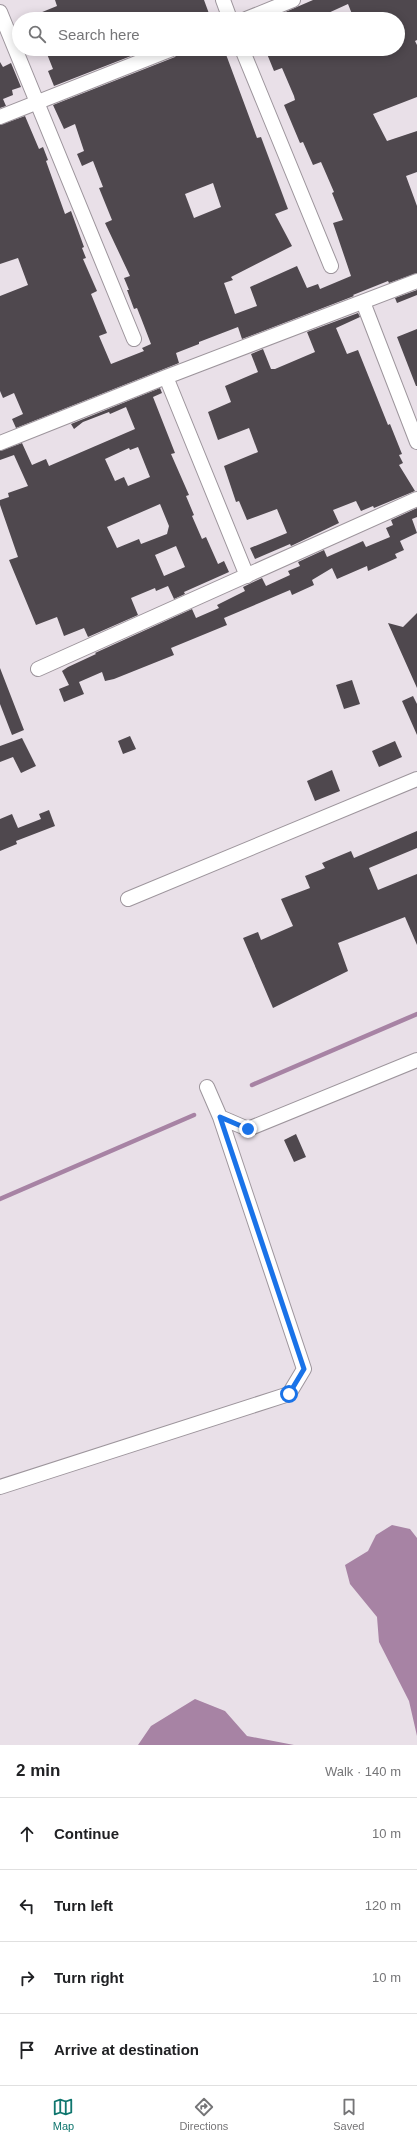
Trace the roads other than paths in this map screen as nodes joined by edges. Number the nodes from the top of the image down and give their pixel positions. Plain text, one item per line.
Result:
1 (222, 0) edge
2 (293, 0) edge
3 (0, 12) edge
4 (227, 12) edge
5 (263, 12) edge
6 (12, 42) edge
7 (18, 56) edge
8 (154, 56) edge
9 (245, 56) edge
10 (37, 103) junction
11 (0, 117) edge
12 (331, 266) dead end
13 (417, 281) edge
14 (363, 302) junction
15 (134, 339) dead end
16 (166, 377) junction
17 (417, 442) edge
18 (0, 443) edge
19 (417, 499) edge
20 (247, 576) junction
21 (38, 669) dead end
22 (417, 779) edge
23 (128, 899) dead end
24 (417, 1060) edge
25 (207, 1087) dead end
26 (220, 1117) junction
27 (0, 1487) edge

1 - 4 street
2 - 5 street
3 - 6 street
7 - 10 street
8 - 10 street
9 - 12 street
10 - 11 street
10 - 15 street
13 - 14 street
14 - 16 street
14 - 17 street
16 - 18 street
16 - 20 street
19 - 20 street
20 - 21 street
22 - 23 street
24 - 26 street
25 - 26 street
26 - 27 street

